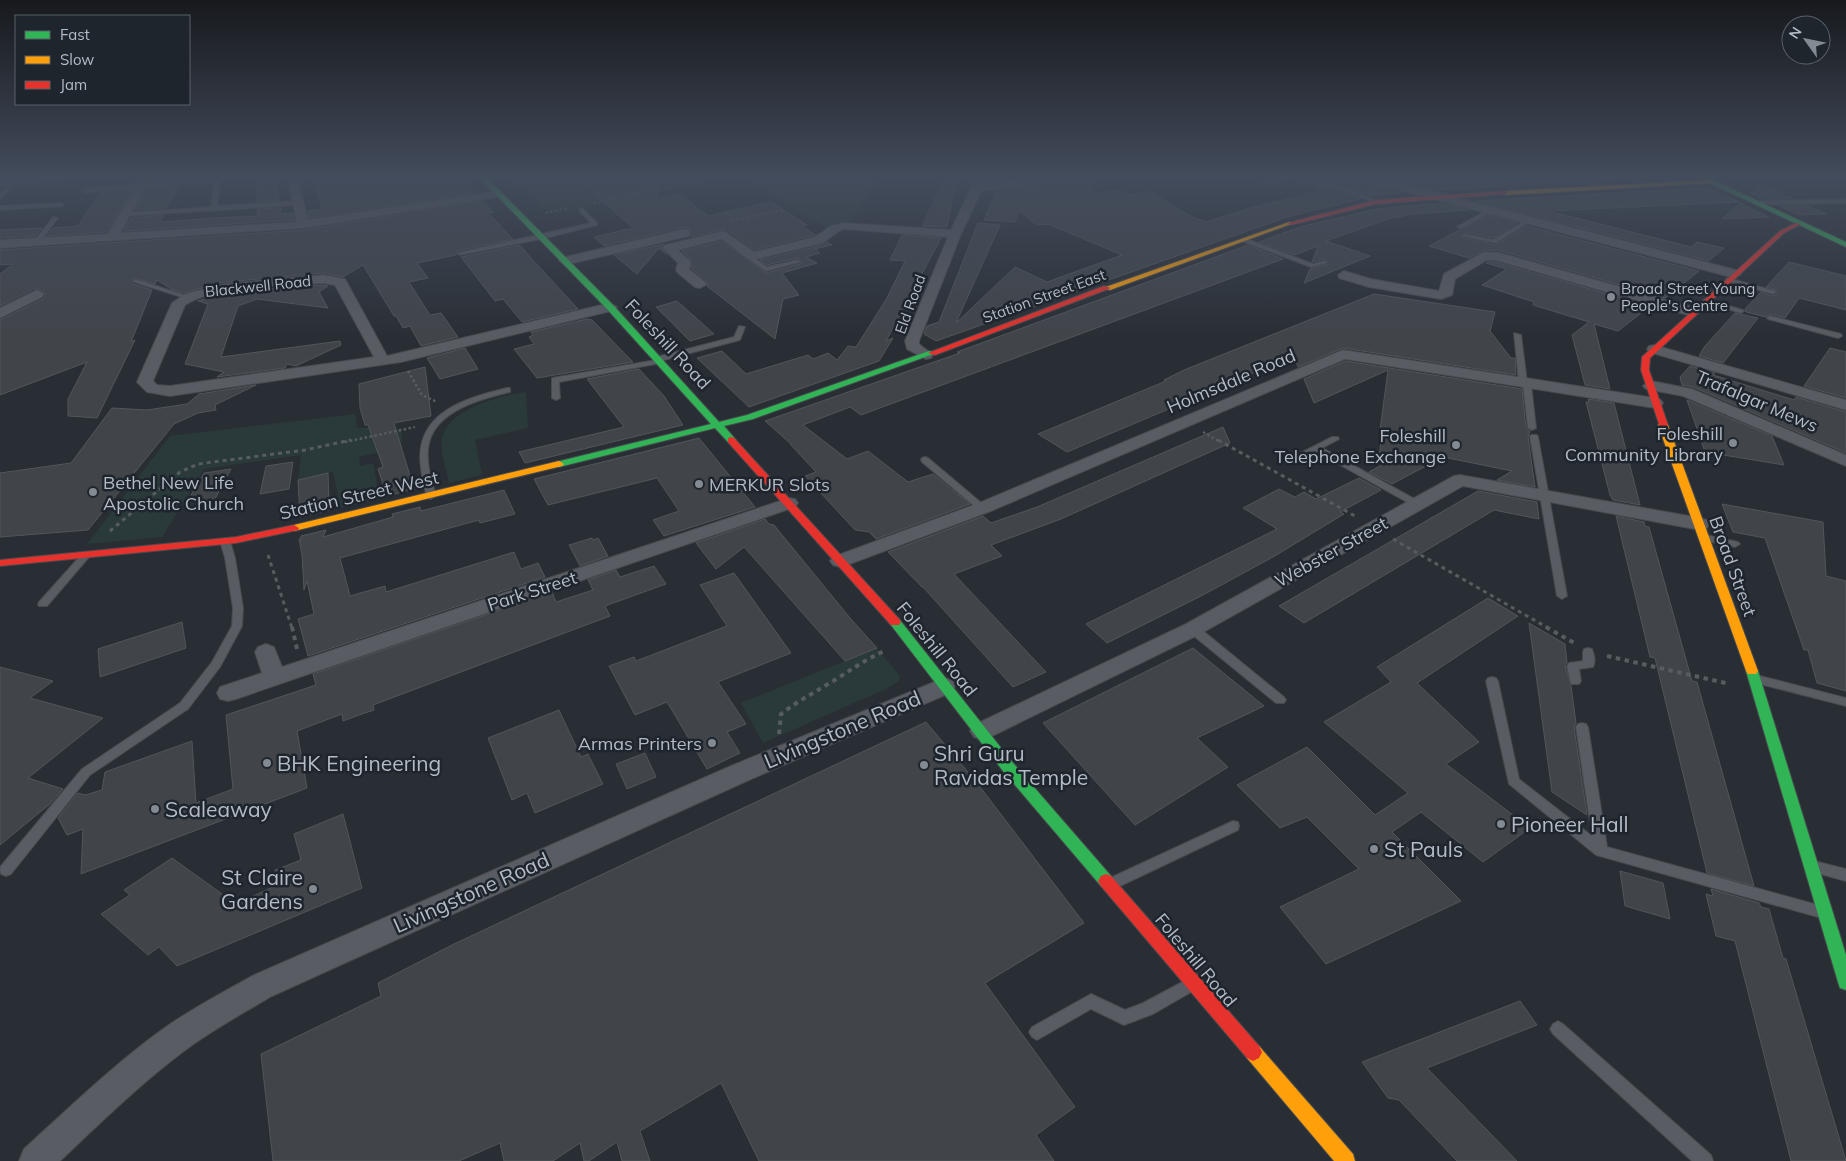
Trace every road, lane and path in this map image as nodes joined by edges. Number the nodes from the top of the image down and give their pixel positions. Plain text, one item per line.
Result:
1 (46, 230) edge
2 (116, 230) edge
3 (218, 230) edge
4 (534, 230) edge
5 (569, 230) edge
6 (692, 230) edge
7 (834, 230) edge
8 (892, 230) edge
9 (957, 230) edge
10 (1273, 230) edge
11 (1513, 230) edge
12 (1566, 230) edge
13 (1786, 230) edge
14 (1812, 230) edge
15 (955, 234) junction
16 (1465, 236) dead end
17 (540, 237) junction
18 (111, 238) junction
19 (1775, 239) junction
20 (1244, 240) junction
21 (1796, 240) dead end
22 (37, 242) junction
23 (1815, 242) dead end
24 (0, 244) edge
25 (1846, 245) edge
26 (1846, 252) edge
27 (460, 253) dead end
28 (752, 256) junction
29 (565, 261) junction
30 (797, 262) dead end
31 (1324, 263) dead end
32 (1732, 277) junction
33 (136, 281) dead end
34 (1351, 281) dead end
35 (700, 284) dead end
36 (1773, 292) dead end
37 (37, 294) dead end
38 (187, 297) junction
39 (1705, 301) junction
40 (610, 307) junction
41 (1741, 311) dead end
42 (1693, 312) junction
43 (1770, 318) dead end
44 (2, 320) edge
45 (741, 327) dead end
46 (1517, 335) dead end
47 (1838, 336) dead end
48 (1654, 349) junction
49 (926, 355) junction
50 (401, 358) junction
51 (660, 360) junction
52 (383, 361) junction
53 (1525, 383) junction
54 (1651, 386) junction
55 (507, 390) dead end
56 (556, 398) dead end
57 (1655, 403) junction
58 (1846, 405) edge
59 (453, 410) junction
60 (437, 422) junction
61 (1185, 422) junction
62 (719, 426) junction
63 (1335, 438) dead end
64 (1315, 448) junction
65 (1293, 459) dead end
66 (925, 460) dead end
67 (1846, 461) edge
68 (1544, 495) junction
69 (431, 496) junction
70 (789, 504) junction
71 (1417, 504) junction
72 (982, 508) junction
73 (1375, 528) junction
74 (1702, 531) junction
75 (261, 536) junction
76 (104, 537) dead end
77 (225, 541) junction
78 (1735, 544) dead end
79 (86, 555) junction
80 (840, 560) junction
81 (0, 563) edge
82 (1562, 596) dead end
83 (43, 604) dead end
84 (1193, 629) junction
85 (882, 641) dead end
86 (266, 652) dead end
87 (1588, 652) junction
88 (301, 668) junction
89 (274, 677) junction
90 (1754, 678) junction
91 (1492, 681) dead end
92 (1575, 681) dead end
93 (944, 686) junction
94 (1758, 690) junction
95 (228, 693) dead end
96 (1280, 700) dead end
97 (1846, 702) edge
98 (1582, 726) dead end
99 (982, 731) junction
100 (785, 754) junction
101 (1233, 826) dead end
102 (1601, 851) junction
103 (1810, 865) junction
104 (6, 870) dead end
105 (1846, 875) edge
106 (1109, 885) junction
107 (1824, 913) junction
108 (1845, 976) edge
109 (1193, 983) junction
110 (1558, 1028) dead end
111 (1037, 1032) dead end
112 (36, 1161) edge
113 (1346, 1161) edge
114 (1705, 1161) edge

1 - 22 lane
2 - 18 street
3 - 18 street
4 - 17 street, Foleshill Road
5 - 17 lane
6 - 29 street
7 - 28 street
8 - 15 street
9 - 15 street, Eld Road
10 - 20 street, Station Street East
11 - 16 lane
12 - 32 street
13 - 19 street, Broad Street
14 - 25 street
15 - 49 street, Eld Road
17 - 27 lane
17 - 29 street, Foleshill Road
18 - 22 street
19 - 21 street
19 - 32 street, Broad Street
20 - 31 lane
20 - 49 street, Station Street East
22 - 24 street
23 - 26 street
28 - 30 lane
28 - 35 street
29 - 40 street, Foleshill Road
32 - 36 lane
32 - 39 street, Broad Street
33 - 38 lane
34 - 42 street
37 - 44 street
38 - 52 street, Blackwell Road
38 - 52 street, Blackwell Road
39 - 41 lane
39 - 42 street, Broad Street
40 - 50 street, Blackwell Road
40 - 51 street, Foleshill Road
42 - 48 street, Broad Street
43 - 47 lane
45 - 51 lane
46 - 53 lane
48 - 54 street, Broad Street
48 - 58 street
49 - 62 street, Station Street East
50 - 52 street, Blackwell Road
50 - 59 path
51 - 56 lane
51 - 62 street, Foleshill Road
53 - 57 street, Holmsdale Road
53 - 61 street, Holmsdale Road
53 - 68 lane
54 - 57 street, Broad Street
54 - 67 street, Trafalgar Mews
55 - 59 lane
57 - 74 street, Broad Street
59 - 60 lane
60 - 69 lane
60 - 76 path
61 - 72 street, Holmsdale Road
61 - 73 path
62 - 69 street, Station Street West
62 - 70 street, Foleshill Road
63 - 64 lane
64 - 65 lane
64 - 71 lane
66 - 72 lane
68 - 71 street, Webster Street
68 - 74 street, Webster Street
68 - 82 lane
69 - 75 street, Station Street West
70 - 80 street, Foleshill Road
70 - 88 street, Park Street
71 - 73 street, Webster Street
72 - 80 street, Holmsdale Road
73 - 84 street, Webster Street
73 - 87 path
74 - 78 lane
74 - 90 street, Broad Street
75 - 77 street, Station Street West
75 - 88 path
77 - 79 street, Station Street West
77 - 104 lane
79 - 81 street, Station Street West
79 - 83 lane
80 - 93 street, Foleshill Road
84 - 96 lane
84 - 99 street, Webster Street
85 - 100 path
86 - 89 street
87 - 92 lane
87 - 94 path
88 - 89 street, Park Street
89 - 95 street, Park Street
90 - 94 street, Broad Street
90 - 97 lane
91 - 102 lane
93 - 99 street, Foleshill Road
93 - 100 street, Livingstone Road
94 - 103 street, Broad Street
98 - 102 lane
99 - 106 street, Foleshill Road
100 - 112 street, Livingstone Road
101 - 106 lane
102 - 107 lane
103 - 105 lane
103 - 107 street, Broad Street
106 - 109 street, Foleshill Road
107 - 108 street, Broad Street
109 - 111 lane
109 - 113 street, Foleshill Road
110 - 114 lane

